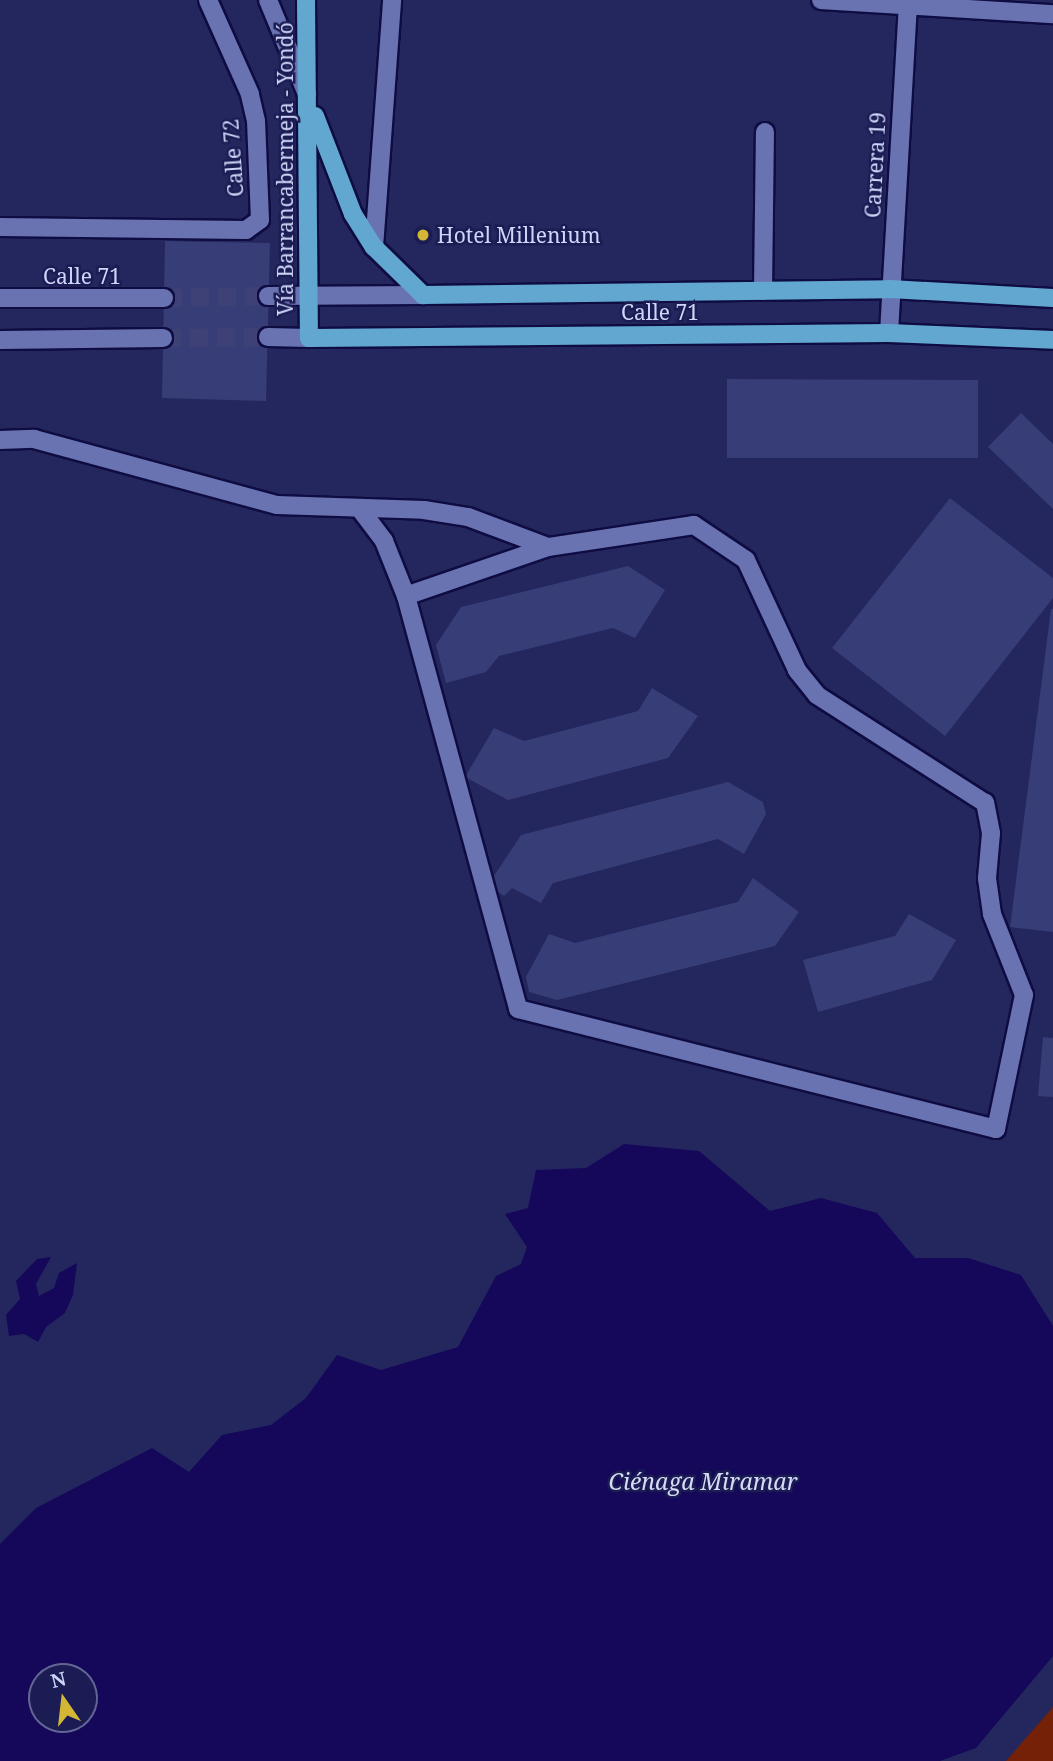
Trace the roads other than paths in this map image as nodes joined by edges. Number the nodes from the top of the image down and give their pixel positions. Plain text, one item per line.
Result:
1 (208, 0) edge
2 (268, 0) edge
3 (306, 0) edge
4 (391, 0) edge
5 (821, 0) edge
6 (908, 2) edge
7 (1053, 14) edge
8 (310, 102) junction
9 (765, 132) dead end
10 (0, 228) edge
11 (374, 247) junction
12 (890, 289) junction
13 (763, 291) junction
14 (423, 295) junction
15 (268, 296) tunnel mouth
16 (309, 296) junction
17 (0, 298) edge
18 (164, 298) tunnel mouth
19 (1053, 298) edge
20 (889, 333) junction
21 (163, 338) tunnel mouth
22 (268, 338) tunnel mouth
23 (309, 338) junction
24 (0, 340) edge
25 (1053, 340) edge
26 (0, 440) edge
27 (360, 509) junction
28 (548, 547) junction
29 (406, 596) junction

1 - 10 street, Calle 72
2 - 8 street
3 - 8 main road, Vía Barrancabermeja - Yondó
4 - 11 street
5 - 6 street
6 - 7 street
6 - 12 street, Carrera 19
8 - 11 main road
8 - 16 main road, Vía Barrancabermeja - Yondó
9 - 13 street
11 - 14 main road
12 - 13 main road, Calle 71
12 - 19 main road, Calle 71
12 - 20 street, Carrera 19
13 - 14 main road, Calle 71
14 - 16 street, Calle 71
15 - 16 street, Calle 71
16 - 23 main road, Vía Barrancabermeja - Yondó
17 - 18 street, Calle 71
20 - 23 main road, Calle 71
20 - 25 main road, Calle 71
21 - 24 street
22 - 23 street, Calle 71
26 - 27 street
27 - 28 street
27 - 29 street
28 - 29 street
28 - 29 street

